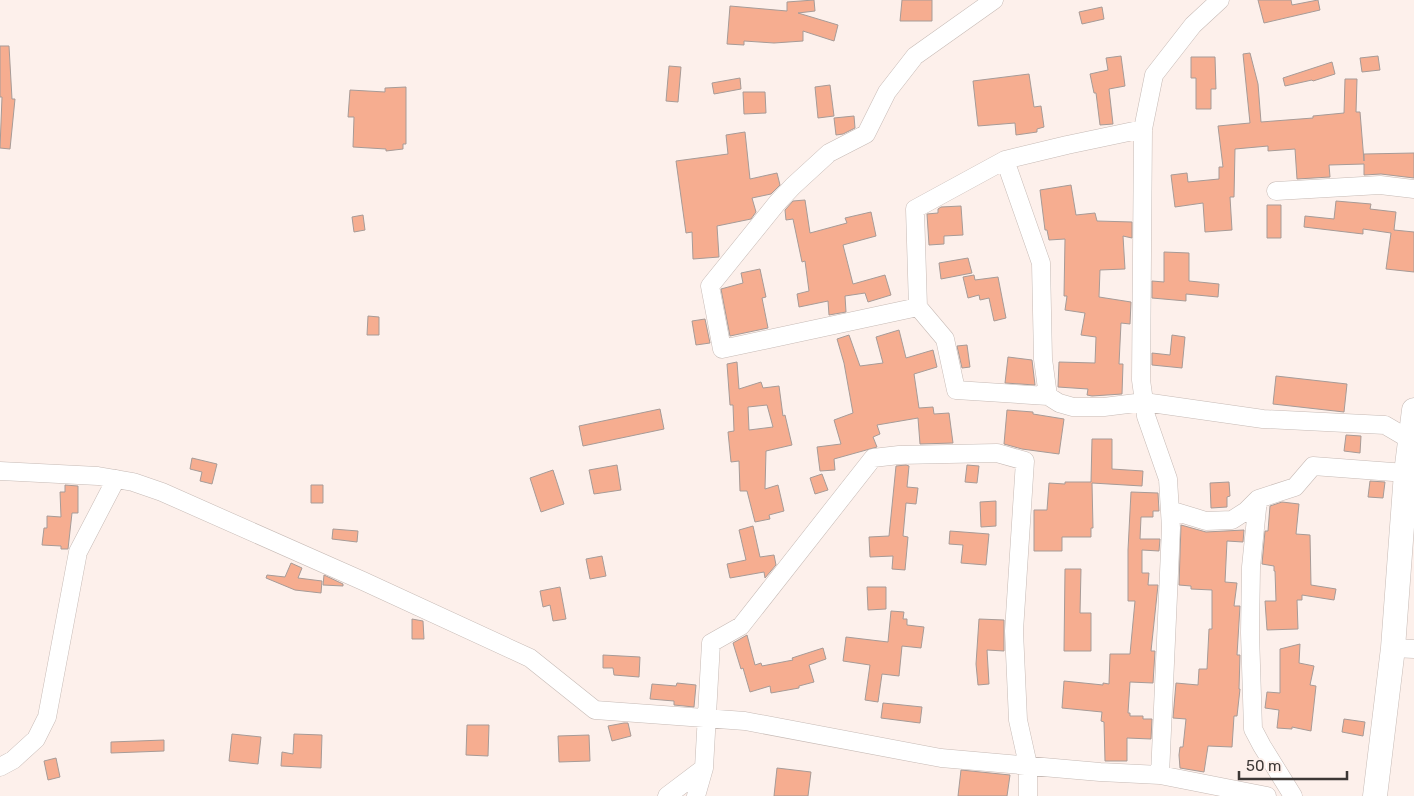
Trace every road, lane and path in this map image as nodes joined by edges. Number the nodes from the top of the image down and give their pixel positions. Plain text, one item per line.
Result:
1 (994, 0) edge
2 (1220, 0) edge
3 (1143, 129) junction
4 (1005, 160) junction
5 (1414, 189) edge
6 (1276, 191) dead end
7 (918, 307) junction
8 (1048, 396) junction
9 (1144, 402) junction
10 (1414, 410) edge
11 (1412, 441) edge
12 (0, 471) edge
13 (1406, 473) junction
14 (116, 479) junction
15 (1258, 499) junction
16 (1170, 510) junction
17 (1403, 648) edge
18 (706, 718) junction
19 (1028, 765) junction
20 (0, 767) edge
21 (704, 768) junction
22 (1160, 775) junction
23 (1207, 790) edge
24 (667, 796) edge
25 (696, 796) edge
26 (1028, 796) edge
27 (1267, 796) edge
28 (1293, 796) edge
29 (1376, 796) edge

1 - 7 street
2 - 3 street
3 - 4 street
3 - 9 street
4 - 7 street
4 - 8 street
5 - 6 street
7 - 8 street
8 - 9 street
9 - 11 street
9 - 16 street
10 - 11 street
11 - 13 street
12 - 14 street
13 - 15 street
13 - 17 street
14 - 18 street
14 - 20 street
15 - 16 street
15 - 28 street
16 - 22 street
17 - 29 street
18 - 19 street
18 - 19 street
18 - 21 street
19 - 22 street
19 - 26 street
21 - 24 street
21 - 25 street
22 - 23 street
23 - 27 street

